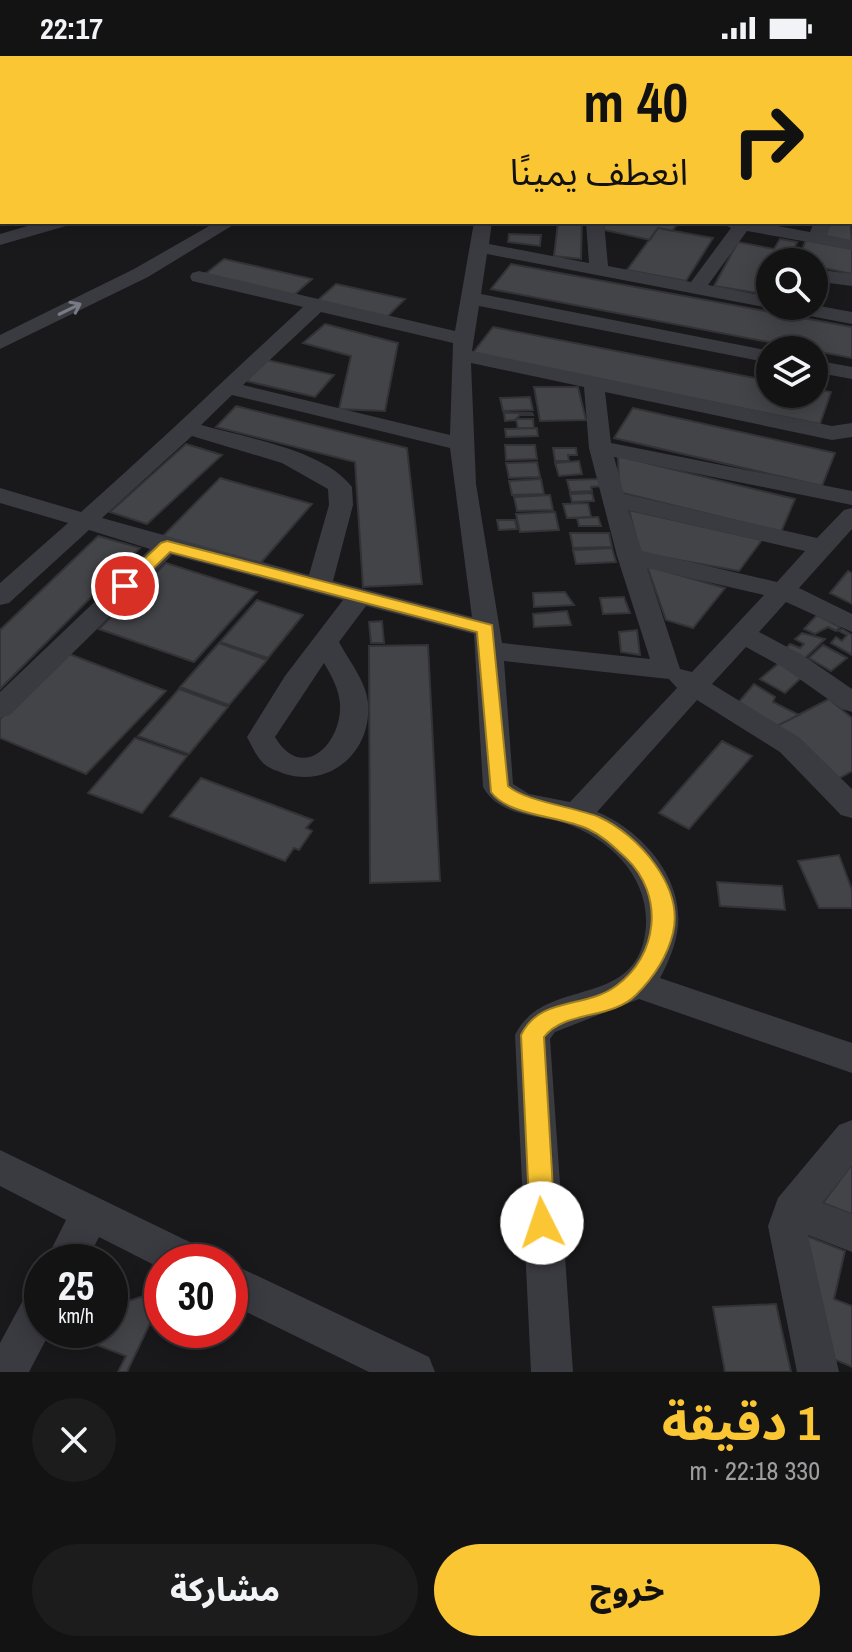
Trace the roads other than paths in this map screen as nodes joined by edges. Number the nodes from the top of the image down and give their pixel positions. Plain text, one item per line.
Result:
1 (53, 224) edge
2 (193, 224) edge
3 (226, 224) edge
4 (595, 224) edge
5 (735, 224) edge
6 (748, 224) edge
7 (820, 230) edge
8 (480, 234) edge
9 (0, 240) edge
10 (852, 245) edge
11 (599, 269) junction
12 (199, 277) dead end
13 (828, 277) edge
14 (852, 280) edge
15 (696, 288) junction
16 (470, 298) junction
17 (756, 300) edge
18 (317, 305) junction
19 (828, 314) edge
20 (852, 318) edge
21 (0, 330) edge
22 (462, 347) junction
23 (756, 354) edge
24 (828, 369) edge
25 (852, 373) edge
26 (594, 384) junction
27 (229, 388) junction
28 (188, 428) junction
29 (852, 430) edge
30 (461, 444) junction
31 (600, 448) junction
32 (0, 495) edge
33 (613, 499) junction
34 (851, 513) edge
35 (84, 520) junction
36 (167, 546) junction
37 (822, 547) junction
38 (629, 556) junction
39 (319, 585) junction
40 (783, 591) junction
41 (0, 597) edge
42 (359, 597) junction
43 (852, 624) edge
44 (743, 634) junction
45 (488, 640) junction
46 (326, 642) dead end
47 (667, 670) junction
48 (698, 685) junction
49 (852, 702) edge
50 (0, 708) edge
51 (846, 790) edge
52 (576, 815) junction
53 (635, 984) junction
54 (852, 1058) edge
55 (852, 1137) edge
56 (0, 1167) edge
57 (792, 1211) junction
58 (90, 1215) junction
59 (852, 1233) edge
60 (75, 1244) edge
61 (150, 1244) edge
62 (248, 1292) edge
63 (24, 1339) edge
64 (823, 1369) edge
65 (7, 1372) edge
66 (414, 1372) edge
67 (552, 1372) edge

1 - 9 street
2 - 21 street
21 -> 3 street
4 - 11 street
5 - 15 street
6 - 7 street
7 - 10 street
8 - 11 street
8 - 16 street
11 - 15 street
12 - 18 street
13 - 14 street
15 - 17 street
16 - 22 street
16 - 23 street
18 - 22 street
18 - 27 street
19 - 20 street
22 - 26 street
22 - 30 street
24 - 25 street
26 - 29 street
26 - 31 street
27 - 28 street
27 - 30 street
28 - 35 street
28 - 39 street
30 - 45 street
31 - 33 street
31 - 34 street
32 - 35 street
33 - 37 street
33 - 38 street
34 - 37 street
35 - 36 street
35 - 41 street
36 - 39 street
36 - 50 street
37 - 40 street
38 - 40 street
38 - 47 street
39 - 42 street
40 - 43 street
40 - 44 street
42 - 45 street
42 - 46 street
44 - 48 street
44 - 49 street
45 - 47 street
45 - 52 street
47 - 48 street
48 - 51 street
48 - 52 street
52 - 53 street
53 - 54 street
53 - 67 street
55 - 57 street
56 - 58 street
57 - 59 street
57 - 64 street
58 - 60 street
58 - 61 street
62 - 66 street
63 - 65 street

